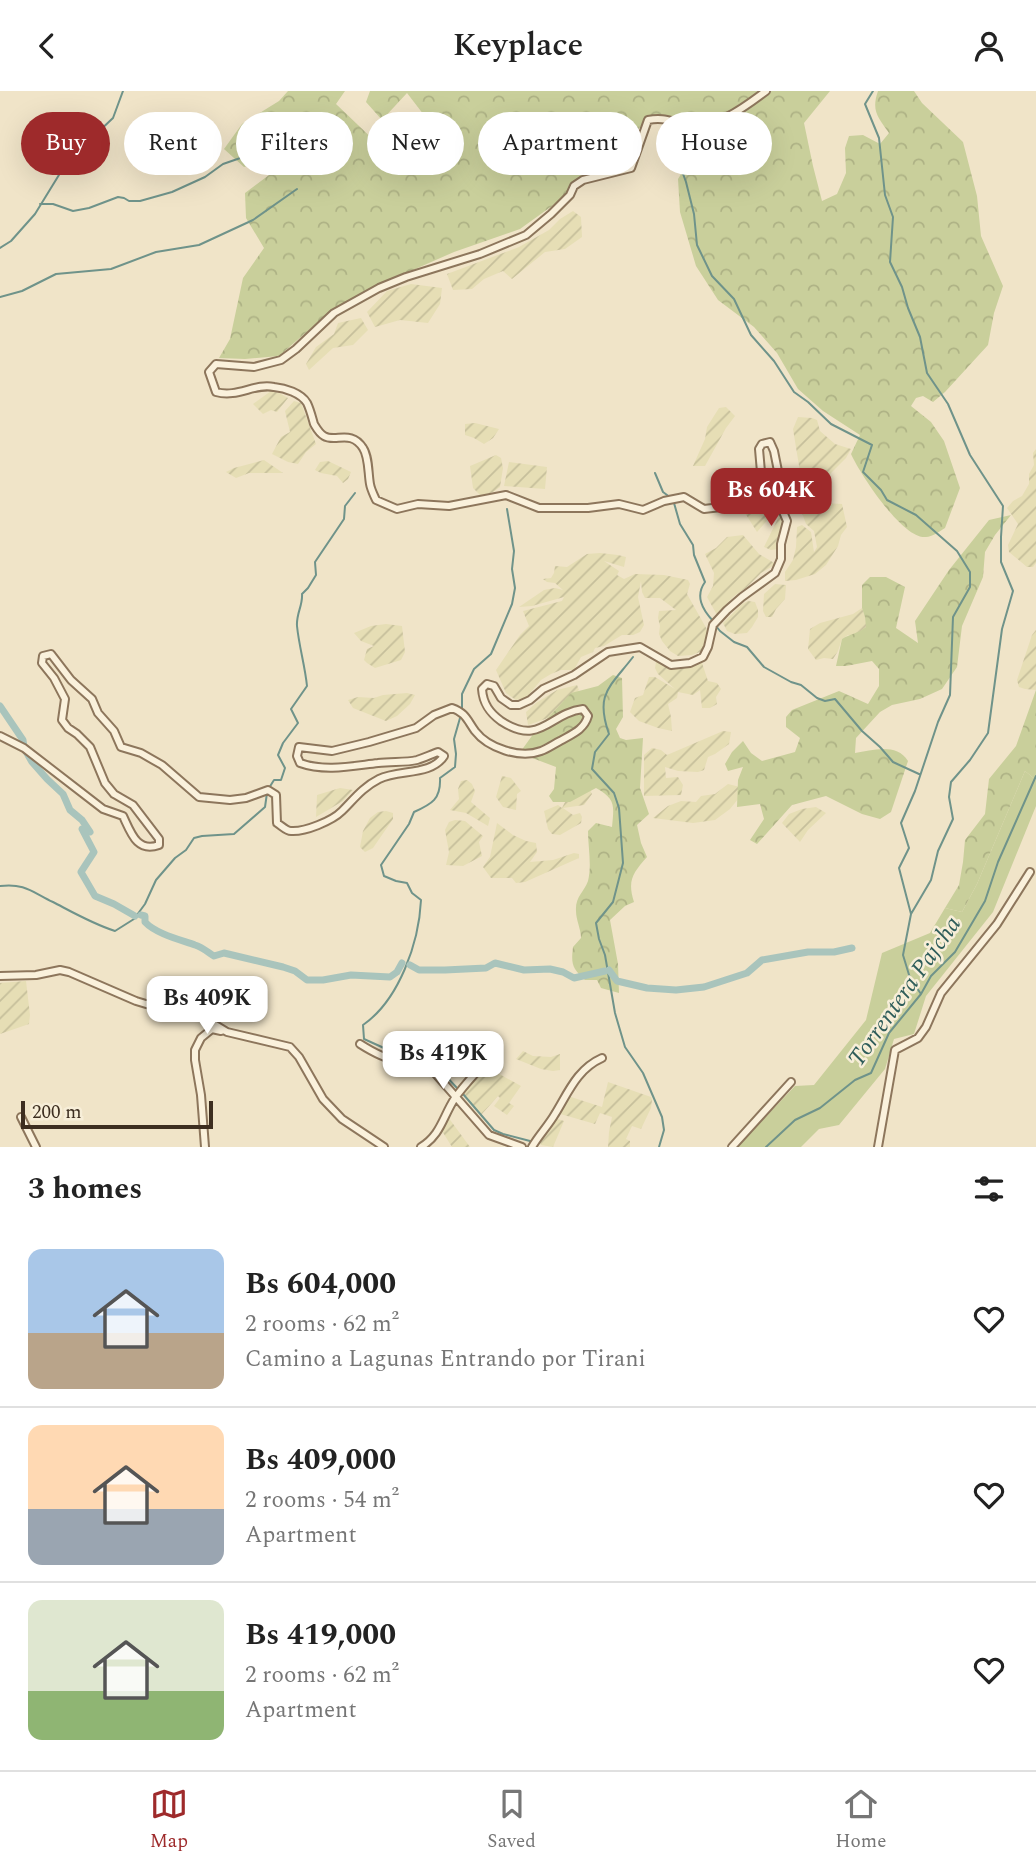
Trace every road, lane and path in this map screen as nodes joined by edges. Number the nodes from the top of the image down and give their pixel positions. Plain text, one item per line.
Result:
1 (766, 91) edge
2 (0, 736) edge
3 (1030, 871) dead end
4 (0, 976) edge
5 (227, 1032) junction
6 (360, 1044) dead end
7 (602, 1058) dead end
8 (487, 1060) dead end
9 (791, 1082) dead end
10 (456, 1096) junction
11 (21, 1117) dead end
12 (36, 1147) edge
13 (205, 1147) edge
14 (384, 1147) edge
15 (421, 1147) edge
16 (522, 1147) edge
17 (532, 1147) edge
18 (732, 1147) edge
19 (878, 1147) edge

1 - 2 street
3 - 19 street
4 - 5 street
5 - 13 street
5 - 14 street
6 - 10 street
7 - 17 street
8 - 10 street
9 - 18 street
10 - 15 street
10 - 16 street
11 - 12 street

